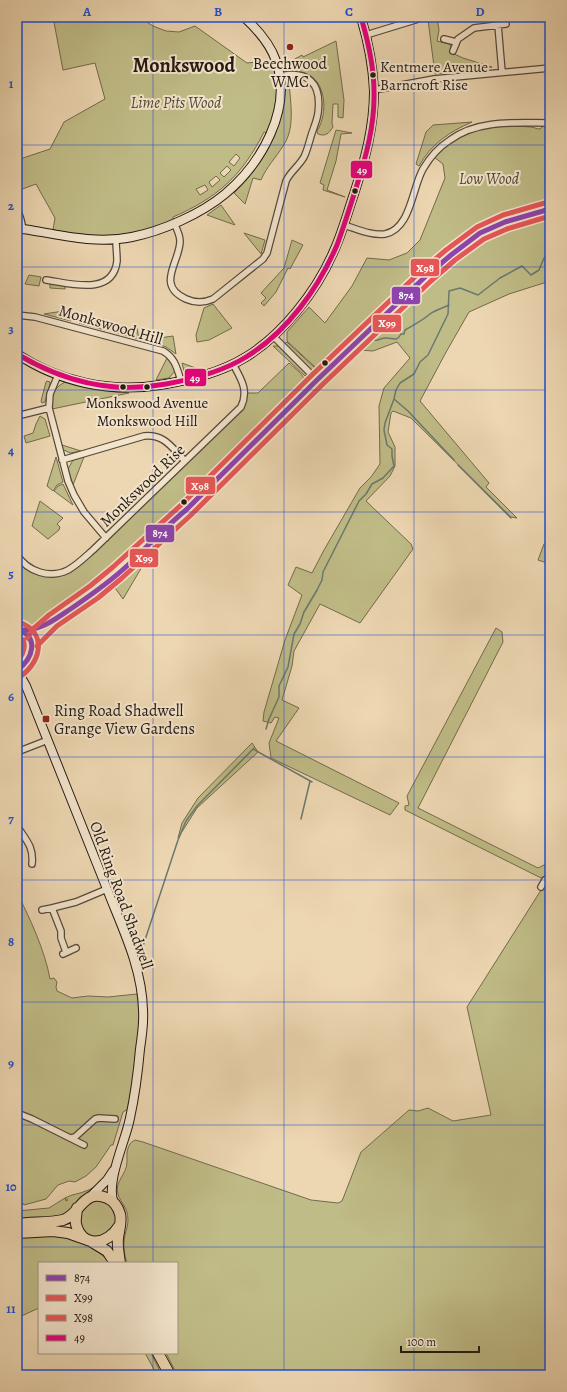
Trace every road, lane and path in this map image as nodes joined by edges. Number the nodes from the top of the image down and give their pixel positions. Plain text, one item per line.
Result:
1 (244, 17) edge
2 (361, 17) edge
3 (422, 17) edge
4 (506, 24) dead end
5 (498, 25) junction
6 (366, 35) junction
7 (444, 39) dead end
8 (456, 42) junction
9 (453, 51) dead end
10 (550, 68) edge
11 (502, 72) junction
12 (279, 76) junction
13 (374, 90) junction
14 (550, 123) edge
15 (17, 208) edge
16 (550, 208) edge
17 (174, 223) junction
18 (344, 225) junction
19 (20, 230) edge
20 (116, 240) junction
21 (46, 280) dead end
22 (17, 315) edge
23 (273, 336) junction
24 (17, 354) edge
25 (233, 364) junction
26 (58, 375) junction
27 (317, 380) junction
28 (181, 381) junction
29 (49, 408) junction
30 (17, 416) edge
31 (62, 460) junction
32 (185, 461) junction
33 (106, 538) junction
34 (17, 556) edge
35 (48, 624) junction
36 (20, 629) edge
37 (32, 642) junction
38 (28, 660) junction
39 (17, 671) edge
40 (26, 686) junction
41 (48, 740) junction
42 (17, 752) edge
43 (17, 826) edge
44 (32, 864) dead end
45 (550, 878) edge
46 (541, 887) dead end
47 (107, 889) junction
48 (52, 908) junction
49 (42, 910) dead end
50 (76, 948) dead end
51 (17, 1113) edge
52 (115, 1119) dead end
53 (71, 1138) junction
54 (84, 1145) dead end
55 (116, 1168) junction
56 (90, 1198) junction
57 (114, 1203) junction
58 (77, 1208) junction
59 (120, 1223) junction
60 (17, 1224) edge
61 (17, 1233) edge
62 (91, 1241) junction
63 (114, 1262) edge
64 (120, 1262) edge
65 (159, 1354) edge
66 (170, 1375) edge

1 - 12 street
2 - 6 street
3 - 6 street
4 - 5 street
5 - 8 street
5 - 11 street
6 - 13 street
7 - 8 street
8 - 9 street
10 - 11 street
11 - 13 street
12 - 17 street
12 - 17 street
13 - 18 street
14 - 18 street
15 - 19 street
16 - 27 main road
17 - 20 street
18 - 23 street
19 - 20 street
20 - 21 street
22 - 28 street, Monkswood Hill
23 - 25 street
23 - 27 street
24 - 26 street
25 - 28 street
25 - 32 street, Monkswood Rise
26 - 28 street
26 - 29 street
27 - 35 main road
29 - 30 street
29 - 31 street
31 - 32 street
31 - 33 street
32 - 33 street, Monkswood Rise
33 - 34 street, Monkswood Rise
35 - 36 main road
35 - 37 main road
36 - 37 main road
37 - 38 main road
38 - 39 main road
38 - 40 street, Old Ring Road Shadwell
39 - 40 street, Old Ring Road Shadwell
40 - 41 street, Old Ring Road Shadwell
41 - 42 street
41 - 47 street, Old Ring Road Shadwell
43 - 44 street
45 - 46 street
47 - 48 street
47 - 55 street, Old Ring Road Shadwell
48 - 49 street
48 - 50 street
51 - 53 street
52 - 53 street
53 - 54 street
55 - 56 street, Old Ring Road Shadwell
55 - 57 street, Old Ring Road Shadwell
56 - 57 highway
56 - 58 highway
57 - 59 highway
58 - 60 highway
58 - 62 highway
59 - 62 highway
59 - 64 highway
61 - 62 highway
62 - 63 highway
65 - 66 highway

